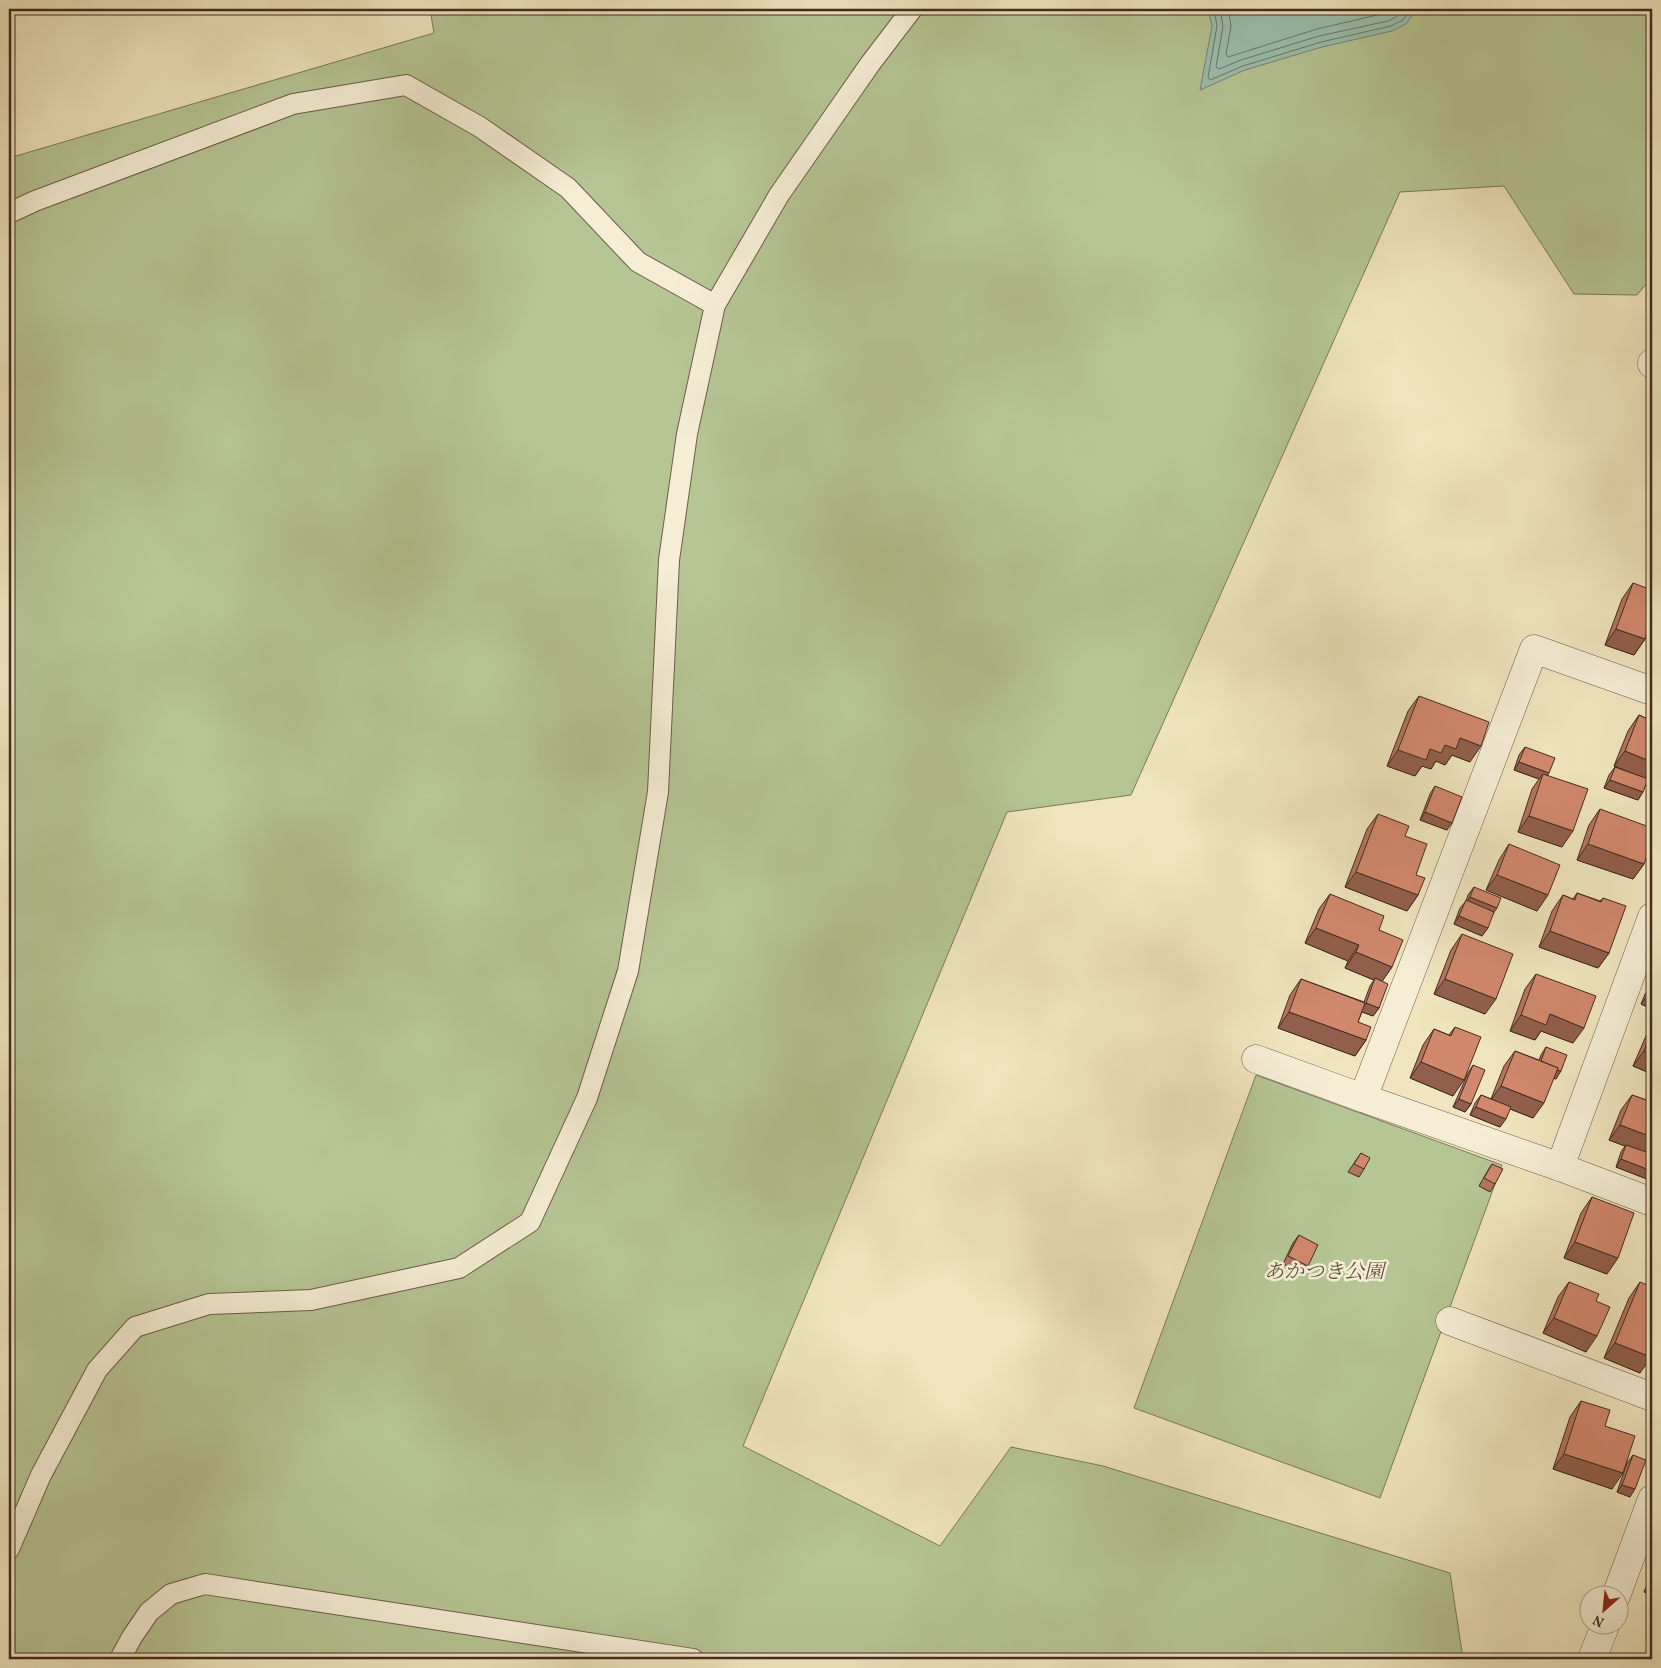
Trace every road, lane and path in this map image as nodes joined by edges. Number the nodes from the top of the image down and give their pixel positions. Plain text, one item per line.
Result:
1 (912, 9) edge
2 (9, 213) edge
3 (715, 305) junction
4 (1652, 691) edge
5 (1652, 917) edge
6 (1256, 1059) dead end
7 (1363, 1098) junction
8 (1560, 1167) junction
9 (1652, 1202) edge
10 (1450, 1321) dead end
11 (1652, 1397) edge
12 (1652, 1499) edge
13 (9, 1549) edge
14 (1620, 1586) edge
15 (1601, 1636) edge
16 (120, 1659) edge
17 (693, 1659) edge
18 (1592, 1659) edge

1 - 3 lane
2 - 3 lane
3 - 13 lane
4 - 7 street
5 - 8 street
6 - 7 street
7 - 8 street
8 - 9 street
10 - 11 street
12 - 14 street
15 - 18 street
16 - 17 lane

